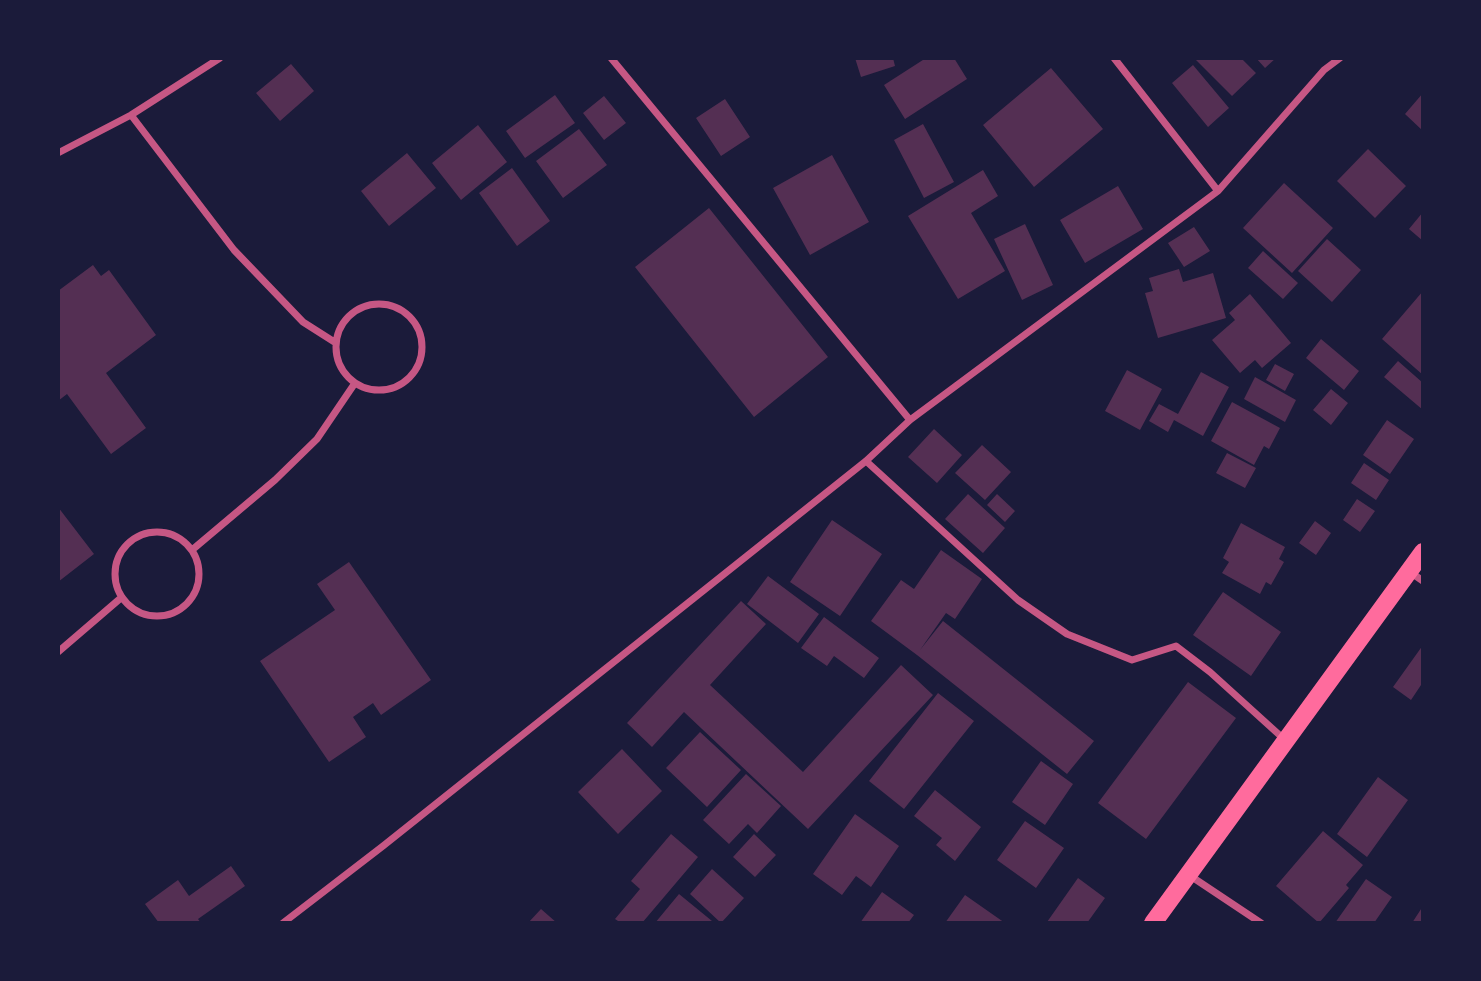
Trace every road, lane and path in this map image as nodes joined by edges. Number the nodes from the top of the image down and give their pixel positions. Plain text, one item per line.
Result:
1 (220, 58) edge
2 (611, 58) edge
3 (1114, 58) edge
4 (1340, 58) edge
5 (131, 115) junction
6 (58, 153) edge
7 (1218, 191) junction
8 (336, 343) junction
9 (355, 383) junction
10 (910, 420) junction
11 (866, 461) junction
12 (192, 550) junction
13 (1423, 552) edge
14 (1416, 576) edge
15 (122, 597) junction
16 (58, 652) edge
17 (1286, 740) junction
18 (1188, 874) junction
19 (283, 923) edge
20 (1153, 923) edge
21 (1261, 923) edge

1 - 5 street
2 - 10 street
3 - 7 street
4 - 7 street
5 - 6 street
5 - 8 street
7 - 10 street
8 - 9 street
8 - 9 street
9 - 12 street
10 - 11 street
11 - 17 street
11 - 19 street
12 - 15 street
12 - 15 street
13 - 14 main road
14 - 17 main road
15 - 16 street
17 - 18 main road
18 - 20 main road
18 - 21 street

